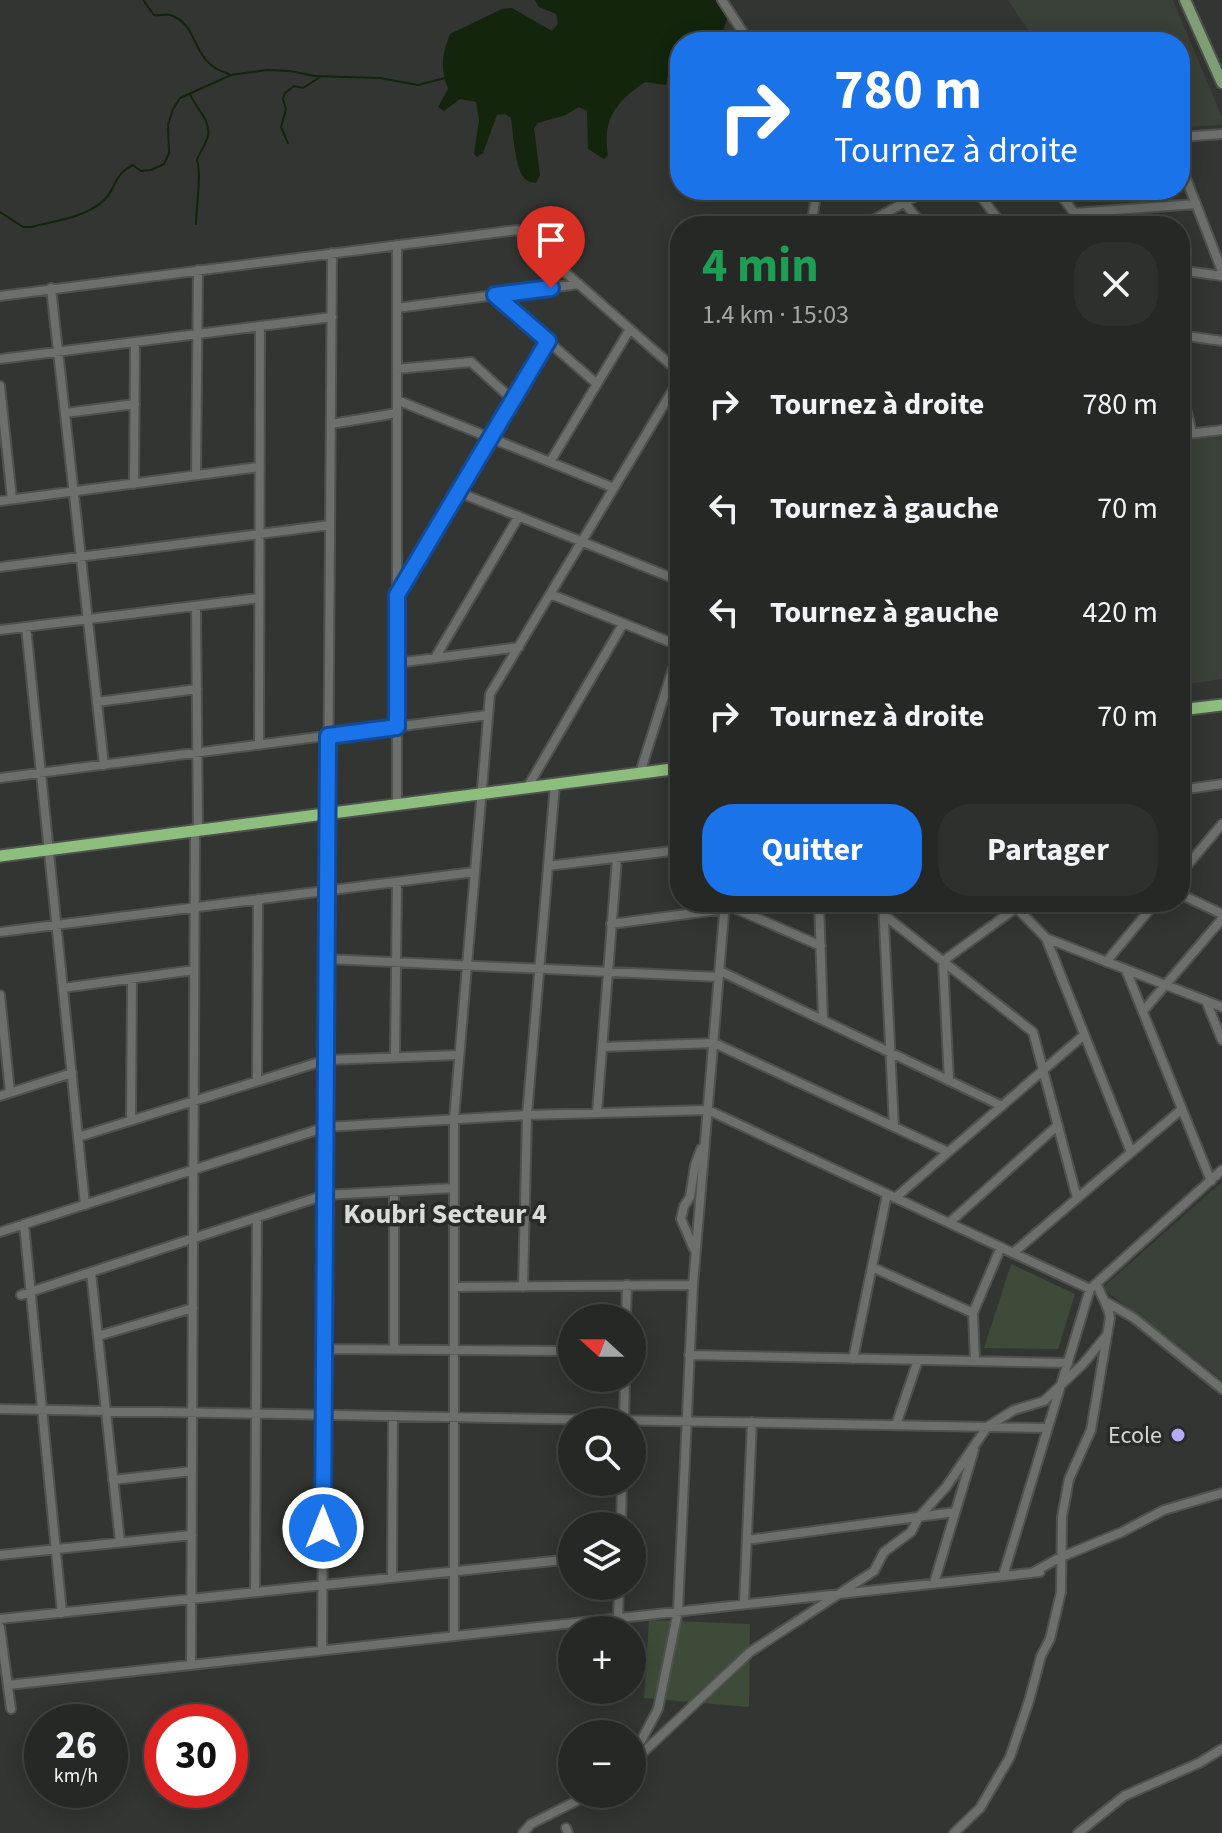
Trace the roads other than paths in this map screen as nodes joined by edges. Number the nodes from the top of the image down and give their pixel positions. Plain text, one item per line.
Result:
1 (722, 0) edge
2 (1185, 0) edge
3 (743, 32) edge
4 (1222, 83) edge
5 (1222, 134) edge
6 (1190, 136) edge
7 (1190, 189) edge
8 (900, 200) edge
9 (909, 200) edge
10 (1064, 200) edge
11 (903, 203) junction
12 (1196, 204) junction
13 (1074, 213) junction
14 (880, 216) edge
15 (914, 216) edge
16 (1076, 216) edge
17 (397, 245) junction
18 (332, 253) junction
19 (198, 270) junction
20 (1190, 271) edge
21 (1222, 273) edge
22 (579, 284) junction
23 (51, 288) junction
24 (495, 295) junction
25 (0, 296) edge
26 (397, 308) junction
27 (332, 317) junction
28 (260, 326) junction
29 (630, 329) junction
30 (198, 334) junction
31 (1190, 336) edge
32 (548, 341) junction
33 (1222, 341) edge
34 (135, 342) junction
35 (58, 351) junction
36 (0, 359) edge
37 (670, 367) edge
38 (397, 369) junction
39 (597, 384) junction
40 (0, 386) edge
41 (670, 396) edge
42 (397, 400) junction
43 (513, 400) junction
44 (135, 404) junction
45 (65, 413) junction
46 (397, 413) junction
47 (331, 424) junction
48 (1190, 425) edge
49 (1222, 430) edge
50 (1192, 433) joint
51 (491, 438) junction
52 (550, 462) junction
53 (259, 467) junction
54 (196, 475) junction
55 (134, 484) junction
56 (614, 488) junction
57 (74, 492) junction
58 (458, 492) junction
59 (12, 499) junction
60 (0, 501) edge
61 (519, 516) junction
62 (330, 525) junction
63 (259, 534) junction
64 (582, 542) junction
65 (81, 556) junction
66 (0, 567) edge
67 (670, 577) edge
68 (550, 594) junction
69 (397, 595) junction
70 (259, 598) junction
71 (196, 606) junction
72 (88, 619) junction
73 (623, 624) junction
74 (26, 627) junction
75 (0, 630) edge
76 (670, 642) edge
77 (519, 647) junction
78 (435, 658) junction
79 (397, 663) junction
80 (670, 678) edge
81 (197, 689) junction
82 (97, 702) junction
83 (1222, 705) edge
84 (1190, 709) edge
85 (488, 715) junction
86 (397, 727) junction
87 (328, 736) junction
88 (259, 745) junction
89 (197, 753) junction
90 (104, 765) junction
91 (670, 769) edge
92 (42, 773) junction
93 (640, 773) junction
94 (0, 778) edge
95 (555, 784) junction
96 (1222, 784) edge
97 (527, 788) junction
98 (1190, 789) edge
99 (480, 794) junction
100 (397, 805) junction
101 (328, 814) junction
102 (1222, 824) edge
103 (196, 831) junction
104 (49, 850) junction
105 (670, 851) edge
106 (0, 856) edge
107 (617, 858) junction
108 (1190, 862) edge
109 (548, 866) junction
110 (474, 872) junction
111 (397, 882) junction
112 (327, 891) junction
113 (258, 899) junction
114 (1190, 899) edge
115 (194, 907) junction
116 (683, 912) edge
117 (724, 912) edge
118 (741, 912) edge
119 (819, 912) edge
120 (884, 912) edge
121 (1005, 912) edge
122 (1021, 912) edge
123 (1148, 912) edge
124 (884, 915) junction
125 (1222, 916) edge
126 (611, 924) junction
127 (57, 925) junction
128 (0, 932) edge
129 (1046, 938) junction
130 (821, 946) junction
131 (327, 959) junction
132 (943, 961) junction
133 (396, 962) junction
134 (1106, 962) junction
135 (466, 965) junction
136 (540, 969) junction
137 (194, 970) junction
138 (1126, 970) junction
139 (608, 972) junction
140 (719, 974) junction
141 (132, 979) junction
142 (1165, 985) junction
143 (63, 988) junction
144 (0, 995) edge
145 (1206, 1001) junction
146 (1222, 1007) edge
147 (1143, 1011) junction
148 (823, 1020) junction
149 (1084, 1035) junction
150 (1222, 1040) edge
151 (714, 1043) junction
152 (602, 1047) junction
153 (890, 1052) junction
154 (459, 1055) junction
155 (395, 1057) junction
156 (326, 1060) junction
157 (1043, 1070) junction
158 (72, 1073) junction
159 (257, 1081) junction
160 (949, 1081) junction
161 (10, 1092) junction
162 (0, 1096) edge
163 (194, 1101) junction
164 (1002, 1106) junction
165 (1182, 1109) junction
166 (708, 1110) junction
167 (597, 1113) junction
168 (527, 1115) junction
169 (454, 1119) junction
170 (131, 1120) junction
171 (1058, 1125) junction
172 (326, 1127) junction
173 (894, 1127) junction
174 (78, 1137) junction
175 (705, 1137) junction
176 (948, 1152) junction
177 (1131, 1152) junction
178 (193, 1170) junction
179 (1222, 1170) edge
180 (1211, 1181) junction
181 (454, 1188) junction
182 (394, 1191) junction
183 (325, 1195) junction
184 (891, 1196) junction
185 (1077, 1198) junction
186 (85, 1205) junction
187 (257, 1217) junction
188 (949, 1223) junction
189 (24, 1224) junction
190 (0, 1232) edge
191 (193, 1238) junction
192 (1001, 1247) junction
193 (695, 1251) junction
194 (1013, 1253) junction
195 (872, 1267) junction
196 (91, 1272) junction
197 (627, 1285) junction
198 (693, 1285) junction
199 (1093, 1286) junction
200 (454, 1287) junction
201 (523, 1287) junction
202 (26, 1293) junction
203 (1108, 1303) junction
204 (626, 1304) edge
205 (193, 1308) junction
206 (973, 1313) junction
207 (98, 1336) junction
208 (1106, 1336) junction
209 (324, 1349) junction
210 (394, 1349) junction
211 (454, 1350) junction
212 (558, 1351) edge
213 (689, 1355) junction
214 (853, 1359) junction
215 (918, 1360) junction
216 (975, 1361) junction
217 (1068, 1363) junction
218 (1060, 1388) junction
219 (1222, 1389) edge
220 (0, 1409) edge
221 (42, 1409) junction
222 (106, 1410) junction
223 (192, 1412) junction
224 (256, 1413) junction
225 (324, 1414) junction
226 (393, 1416) junction
227 (454, 1417) junction
228 (558, 1419) edge
229 (646, 1421) edge
230 (686, 1421) junction
231 (752, 1422) junction
232 (896, 1425) junction
233 (984, 1426) junction
234 (1048, 1428) junction
235 (976, 1441) junction
236 (192, 1471) junction
237 (113, 1480) junction
238 (1222, 1493) edge
239 (955, 1512) junction
240 (919, 1517) junction
241 (192, 1535) junction
242 (747, 1540) junction
243 (120, 1542) junction
244 (56, 1549) junction
245 (0, 1555) edge
246 (1061, 1557) junction
247 (558, 1560) edge
248 (454, 1571) junction
249 (1003, 1576) junction
250 (392, 1577) junction
251 (934, 1583) junction
252 (323, 1585) junction
253 (255, 1592) junction
254 (838, 1594) junction
255 (191, 1599) junction
256 (744, 1604) junction
257 (678, 1611) junction
258 (62, 1613) junction
259 (635, 1616) edge
260 (0, 1619) edge
261 (558, 1625) edge
262 (0, 1627) edge
263 (454, 1636) junction
264 (322, 1650) junction
265 (191, 1665) junction
266 (8, 1685) junction
267 (11, 1709) dead end
268 (646, 1733) edge
269 (646, 1748) edge
270 (1222, 1749) edge
271 (562, 1808) edge
272 (523, 1833) edge
273 (954, 1833) edge
274 (1078, 1833) edge

1 - 3 street
2 - 4 main road
5 - 6 street
7 - 12 street
8 - 11 street
9 - 11 street
10 - 13 street
11 - 14 street
11 - 15 street
12 - 13 street
12 - 21 street
13 - 16 street
17 - 18 street
17 - 22 street
17 - 26 street
18 - 19 street
18 - 27 street
19 - 23 street
19 - 30 street
20 - 21 street
22 - 24 street
22 - 29 street
23 - 25 street
23 - 35 street
24 - 26 street
24 - 32 street
26 - 38 street
27 - 28 street
27 - 47 street
28 - 30 street
28 - 53 street
29 - 37 street
29 - 39 street
30 - 34 street
30 - 54 street
31 - 33 street
32 - 39 street
32 - 43 street
34 - 35 street
34 - 44 street
35 - 36 street
35 - 45 street
38 - 42 street
38 - 43 street
39 - 52 street
40 - 59 street
41 - 56 street
42 - 46 street
42 - 51 street
43 - 51 street
44 - 45 street
44 - 55 street
45 - 57 street
46 - 47 street
46 - 69 street
47 - 62 street
48 - 50 street
49 - 50 street
51 - 52 street
51 - 58 street
52 - 56 street
53 - 54 street
53 - 63 street
54 - 55 street
55 - 57 street
56 - 64 street
57 - 59 street
57 - 65 street
58 - 61 street
58 - 69 street
59 - 60 street
61 - 64 street
61 - 78 street
62 - 63 street
62 - 87 street
63 - 65 street
63 - 70 street
64 - 67 street
64 - 68 street
65 - 66 street
65 - 72 street
68 - 73 street
68 - 77 street
69 - 79 street
70 - 71 street
70 - 88 street
71 - 72 street
71 - 81 street
72 - 74 street
72 - 82 street
73 - 76 street
73 - 97 street
74 - 75 street
74 - 92 street
77 - 78 street
77 - 85 street
78 - 79 street
79 - 86 street
80 - 93 street
81 - 82 street
81 - 89 street
82 - 90 street
83 - 84 highway
85 - 86 street
85 - 99 street
86 - 87 street
86 - 100 street
87 - 88 street
87 - 101 street
88 - 89 street
89 - 90 street
89 - 103 street
90 - 92 street
91 - 93 highway
92 - 94 street
92 - 104 street
93 - 95 highway
95 - 97 highway
95 - 109 street
96 - 98 street
97 - 99 highway
99 - 100 highway
99 - 110 street
100 - 101 highway
101 - 103 highway
101 - 112 street
102 - 108 street
103 - 104 highway
103 - 115 street
104 - 106 highway
104 - 127 street
105 - 107 street
107 - 109 street
107 - 126 street
109 - 136 street
110 - 111 street
110 - 135 street
111 - 112 street
111 - 133 street
112 - 113 street
112 - 131 street
113 - 115 street
113 - 159 street
114 - 125 street
115 - 127 street
115 - 137 street
116 - 126 street
117 - 140 street
118 - 130 street
119 - 130 street
120 - 124 street
121 - 132 street
122 - 129 street
123 - 134 street
124 - 132 street
124 - 153 street
125 - 142 street
126 - 139 street
127 - 128 street
127 - 143 street
129 - 134 street
129 - 149 street
130 - 148 street
131 - 133 street
131 - 156 street
132 - 157 street
132 - 160 street
133 - 135 street
133 - 155 street
134 - 138 street
135 - 136 street
135 - 154 street
136 - 139 street
136 - 168 street
137 - 141 street
137 - 163 street
138 - 142 street
138 - 147 street
139 - 140 street
139 - 152 street
140 - 148 street
140 - 151 street
141 - 143 street
141 - 170 street
142 - 145 street
142 - 147 street
143 - 158 street
144 - 161 street
145 - 146 street
145 - 150 street
147 - 165 street
148 - 153 street
149 - 157 street
149 - 177 street
151 - 152 street
151 - 166 street
151 - 173 street
152 - 167 street
153 - 160 street
153 - 173 street
154 - 155 street
154 - 169 street
155 - 156 street
156 - 159 street
156 - 172 street
157 - 164 street
157 - 171 street
158 - 161 street
158 - 174 street
159 - 163 street
160 - 164 street
161 - 162 street
163 - 170 street
163 - 178 street
164 - 176 street
165 - 177 street
165 - 180 street
166 - 167 street
166 - 175 street
166 - 184 street
167 - 168 street
168 - 169 street
168 - 201 street
169 - 172 street
169 - 181 street
170 - 174 street
171 - 185 street
171 - 188 street
172 - 178 street
172 - 183 street
173 - 176 street
174 - 186 street
175 - 193 street
175 - 193 street
176 - 184 street
177 - 185 street
178 - 186 street
178 - 191 street
179 - 180 street
180 - 199 street
181 - 182 street
181 - 200 street
182 - 183 street
182 - 210 street
183 - 187 street
183 - 209 street
184 - 188 street
184 - 195 street
185 - 194 street
186 - 189 street
187 - 191 street
187 - 224 street
188 - 192 street
189 - 190 street
189 - 202 street
191 - 196 street
191 - 205 street
192 - 194 street
192 - 206 street
193 - 198 street
194 - 199 street
195 - 206 street
195 - 214 street
196 - 202 street
196 - 207 street
197 - 198 street
197 - 201 street
197 - 204 street
198 - 213 street
199 - 203 street
199 - 217 street
200 - 201 street
200 - 211 street
202 - 221 street
203 - 208 street
203 - 219 street
205 - 207 street
205 - 223 street
206 - 216 street
207 - 222 street
208 - 218 street
208 - 246 street
209 - 210 street
209 - 225 street
210 - 211 street
211 - 212 street
211 - 227 street
213 - 214 street
213 - 230 street
214 - 215 street
215 - 216 street
215 - 232 street
216 - 217 street
217 - 218 street
218 - 233 street
218 - 234 street
220 - 221 street
221 - 222 street
221 - 244 street
222 - 223 street
222 - 237 street
223 - 224 street
223 - 236 street
224 - 225 street
224 - 253 street
225 - 226 street
225 - 252 street
226 - 227 street
226 - 250 street
227 - 228 street
227 - 248 street
229 - 230 street
230 - 231 street
230 - 257 street
231 - 232 street
231 - 242 street
232 - 233 street
233 - 234 street
233 - 235 street
234 - 249 street
235 - 239 street
235 - 240 street
236 - 237 street
236 - 241 street
237 - 243 street
238 - 246 street
239 - 240 street
239 - 251 street
240 - 242 street
240 - 254 street
241 - 243 street
241 - 255 street
242 - 256 street
243 - 244 street
244 - 245 street
244 - 258 street
246 - 249 street
246 - 273 street
247 - 248 street
248 - 250 street
248 - 263 street
249 - 251 street
250 - 252 street
251 - 254 street
252 - 253 street
252 - 264 street
253 - 255 street
254 - 256 street
254 - 269 street
255 - 258 street
255 - 265 street
256 - 257 street
257 - 259 street
257 - 268 street
258 - 260 street
261 - 263 street
262 - 266 street
263 - 264 street
264 - 265 street
265 - 266 street
266 - 267 street
270 - 274 street
271 - 272 street

